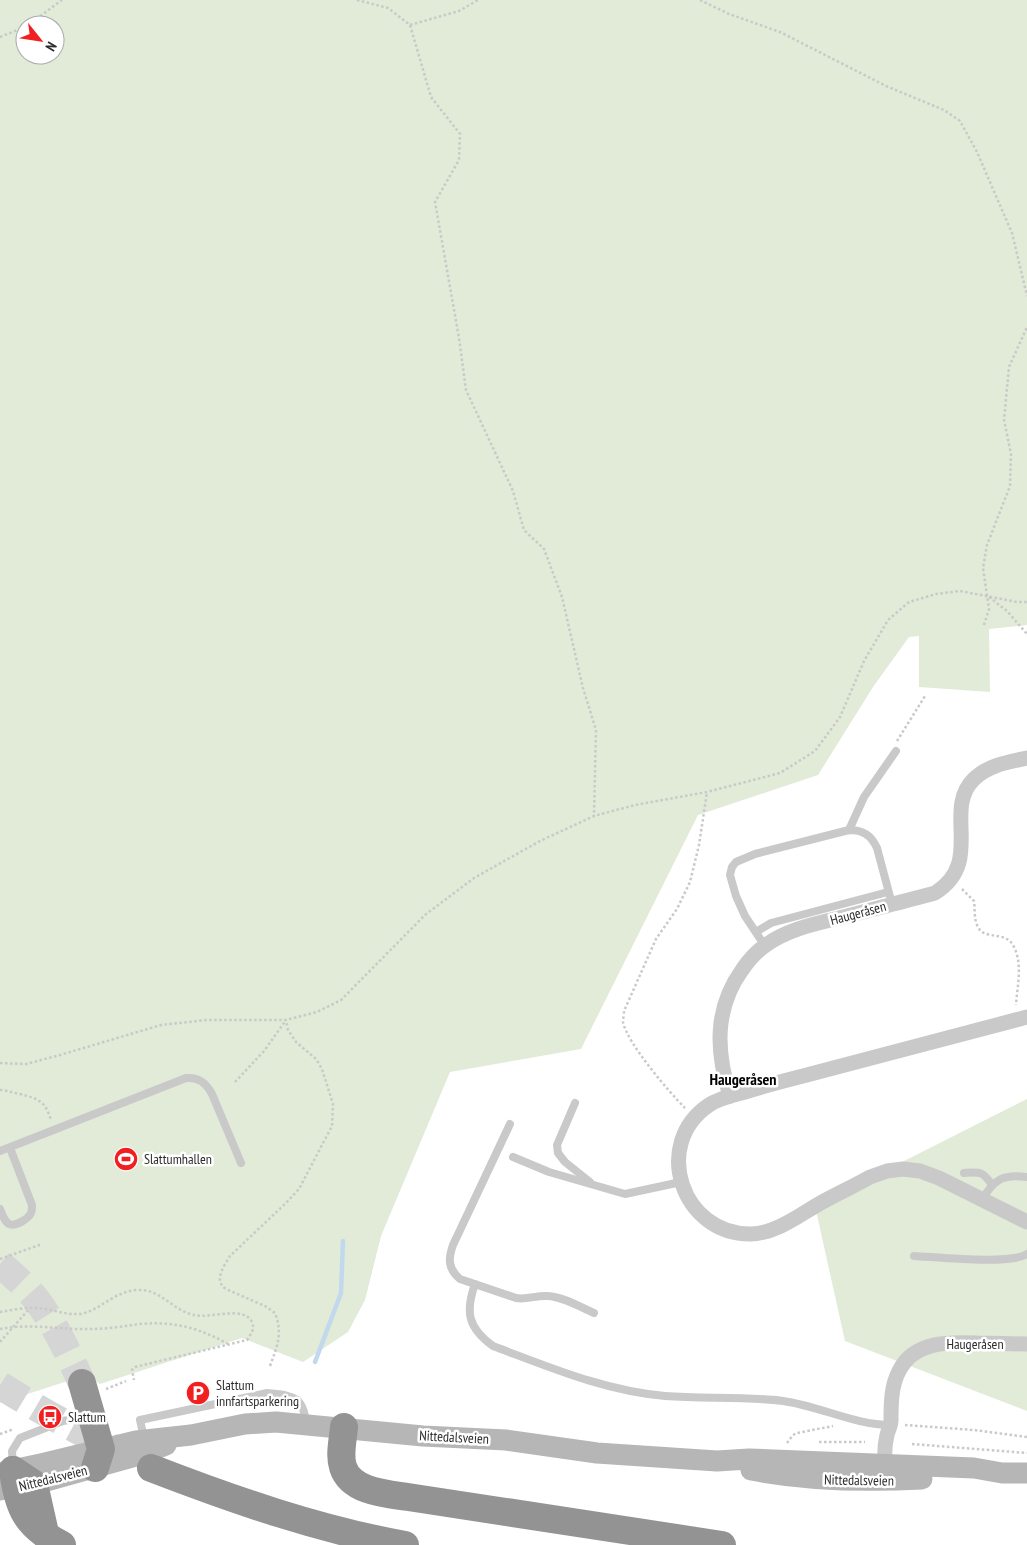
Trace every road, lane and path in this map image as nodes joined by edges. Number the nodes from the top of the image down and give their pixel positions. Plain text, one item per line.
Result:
1 (62, 0) edge
2 (357, 0) edge
3 (478, 0) edge
4 (701, 0) edge
5 (41, 15) edge
6 (410, 25) junction
7 (15, 31) edge
8 (0, 37) edge
9 (1027, 296) edge
10 (1027, 327) edge
11 (987, 596) junction
12 (1027, 602) edge
13 (984, 625) dead end
14 (1027, 634) edge
15 (925, 696) dead end
16 (896, 751) joint
17 (1027, 758) edge
18 (707, 792) junction
19 (594, 816) junction
20 (849, 830) junction
21 (952, 880) junction
22 (890, 898) junction
23 (756, 932) junction
24 (765, 946) junction
25 (1021, 1019) edge
26 (286, 1020) junction
27 (0, 1064) edge
28 (235, 1082) dead end
29 (0, 1090) edge
30 (730, 1096) junction
31 (575, 1103) dead end
32 (47, 1109) dead end
33 (694, 1118) junction
34 (510, 1124) dead end
35 (10, 1148) junction
36 (0, 1151) edge
37 (513, 1157) dead end
38 (241, 1163) dead end
39 (964, 1173) dead end
40 (1027, 1177) edge
41 (680, 1182) junction
42 (594, 1184) junction
43 (992, 1185) junction
44 (982, 1200) junction
45 (0, 1209) edge
46 (1027, 1222) edge
47 (42, 1244) dead end
48 (1027, 1254) edge
49 (914, 1256) dead end
50 (0, 1259) edge
51 (475, 1284) junction
52 (30, 1308) junction
53 (0, 1312) edge
54 (594, 1313) dead end
55 (15, 1326) junction
56 (0, 1329) edge
57 (0, 1342) edge
58 (1027, 1344) edge
59 (229, 1345) junction
60 (270, 1366) dead end
61 (134, 1380) dead end
62 (126, 1381) dead end
63 (93, 1386) joint
64 (306, 1423) junction
65 (866, 1423) junction
66 (891, 1425) junction
67 (344, 1427) junction
68 (6, 1432) dead end
69 (0, 1434) edge
70 (1027, 1437) edge
71 (787, 1443) dead end
72 (912, 1444) dead end
73 (97, 1448) junction
74 (149, 1453) junction
75 (1027, 1453) edge
76 (890, 1470) junction
77 (1027, 1473) edge
78 (13, 1481) edge
79 (53, 1540) edge
80 (405, 1545) edge
81 (722, 1545) edge

1 - 5 path
2 - 6 path
3 - 6 path
4 - 9 path
6 - 19 path
7 - 8 path
10 - 11 path
11 - 12 path
11 - 13 path
11 - 14 path
11 - 18 path
15 - 16 path
16 - 20 lane
17 - 21 street
18 - 19 path
18 - 33 path
19 - 26 path
20 - 22 lane
20 - 23 lane
21 - 22 street, Haugeråsen
21 - 25 path
22 - 23 lane
22 - 24 street, Haugeråsen
23 - 24 lane
24 - 30 street, Haugeråsen
25 - 30 street
26 - 27 path
26 - 28 path
26 - 60 path
29 - 32 path
30 - 33 street
31 - 42 lane
33 - 41 street
34 - 51 lane
35 - 36 lane
35 - 38 lane
35 - 45 lane
37 - 42 lane
39 - 43 lane
40 - 43 lane
41 - 42 lane
41 - 44 street
43 - 44 lane
44 - 46 street
47 - 50 path
48 - 49 lane
51 - 54 lane
51 - 65 lane
52 - 53 path
52 - 55 path
52 - 59 path
55 - 56 path
55 - 57 path
55 - 59 path
58 - 66 street, Haugeråsen
59 - 61 path
62 - 63 path
63 - 73 highway
64 - 67 main road, Nittedalsveien
64 - 74 main road, Nittedalsveien
64 - 74 lane
65 - 66 lane
65 - 71 path
66 - 70 path
66 - 76 street, Haugeråsen
67 - 76 main road, Nittedalsveien
67 - 81 highway
68 - 69 path
72 - 75 path
73 - 74 main road, Nittedalsveien
73 - 78 main road, Nittedalsveien
73 - 78 lane
74 - 80 highway
76 - 77 main road, Nittedalsveien
78 - 79 highway

